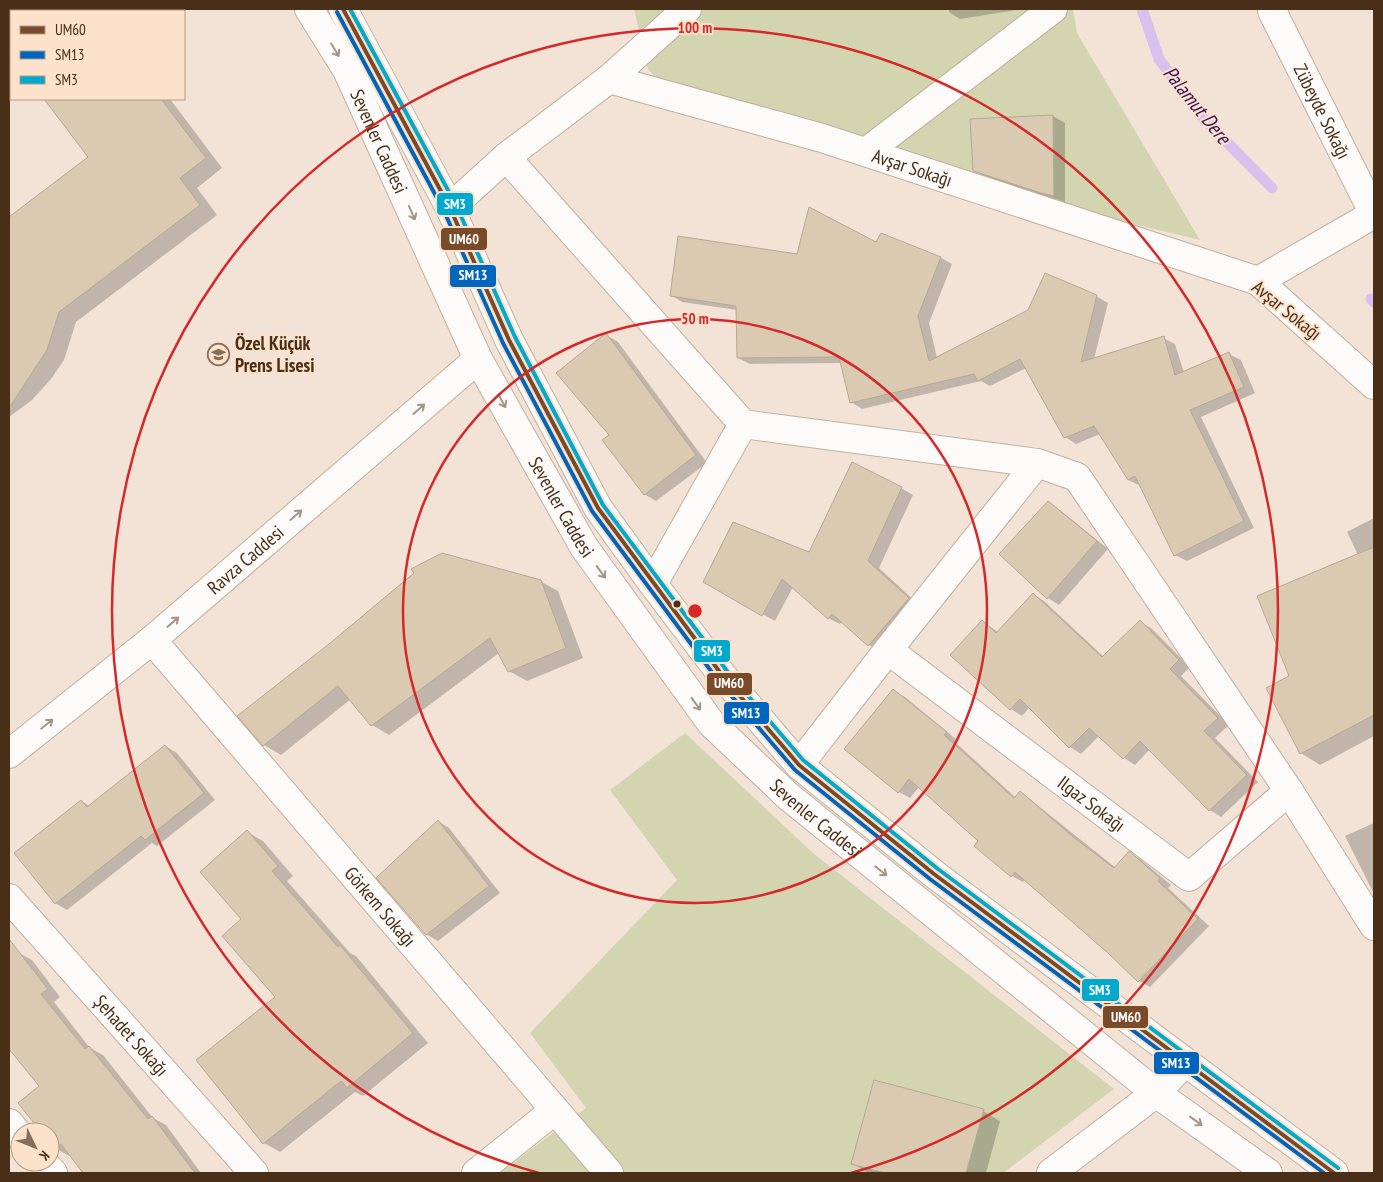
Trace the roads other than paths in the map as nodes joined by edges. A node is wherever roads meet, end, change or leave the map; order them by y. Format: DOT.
graph roads {
  1 [pos="309,9"];
  2 [pos="342,9"];
  3 [pos="687,9"];
  4 [pos="1274,9"];
  5 [pos="1053,10"];
  6 [pos="609,80"];
  7 [pos="866,152"];
  8 [pos="506,157"];
  9 [pos="450,208"];
  10 [pos="1374,214"];
  11 [pos="1258,281"];
  12 [pos="510,340"];
  13 [pos="478,359"];
  14 [pos="1374,385"];
  15 [pos="743,424"];
  16 [pos="1037,463"];
  17 [pos="653,584"];
  18 [pos="152,640"];
  19 [pos="888,650"];
  20 [pos="9,754"];
  21 [pos="799,766"];
  22 [pos="1289,791"];
  23 [pos="9,898"];
  24 [pos="1374,926"];
  25 [pos="1185,1062"];
  26 [pos="1156,1092"];
  27 [pos="555,1110"];
  28 [pos="254,1173"];
  29 [pos="476,1173"];
  30 [pos="609,1173"];
  31 [pos="1051,1173"];
  32 [pos="1268,1173"];
  33 [pos="1334,1173"];
  1 -- 13 [label="street, Sevenler Caddesi, one-way"];
  2 -- 9 [label="street, Sevenler Caddesi"];
  3 -- 6 [label="street"];
  4 -- 10 [label="street, Zübeyde Sokağı"];
  5 -- 7 [label="street"];
  6 -- 7 [label="street, Avşar Sokağı"];
  6 -- 8 [label="street"];
  7 -- 11 [label="street, Avşar Sokağı"];
  8 -- 9 [label="street"];
  8 -- 15 [label="street"];
  9 -- 12 [label="street, Sevenler Caddesi"];
  10 -- 11 [label="street"];
  11 -- 14 [label="street, Avşar Sokağı"];
  12 -- 13 [label="street"];
  12 -- 17 [label="street, Sevenler Caddesi"];
  18 -- 13 [label="street, Ravza Caddesi, one-way"];
  13 -- 26 [label="street, Sevenler Caddesi, one-way"];
  15 -- 16 [label="street"];
  15 -- 17 [label="street"];
  16 -- 19 [label="street"];
  16 -- 22 [label="street"];
  17 -- 21 [label="street, Sevenler Caddesi"];
  20 -- 18 [label="street, Ravza Caddesi, one-way"];
  18 -- 27 [label="street, Görkem Sokağı"];
  19 -- 21 [label="street"];
  19 -- 22 [label="street, Ilgaz Sokağı"];
  21 -- 25 [label="street, Sevenler Caddesi"];
  22 -- 24 [label="street"];
  23 -- 28 [label="street, Şehadet Sokağı"];
  25 -- 26 [label="street"];
  25 -- 33 [label="street, Sevenler Caddesi"];
  26 -- 31 [label="street"];
  26 -- 32 [label="street, Sevenler Caddesi, one-way"];
  27 -- 29 [label="street"];
  27 -- 30 [label="street, Görkem Sokağı"];
}
